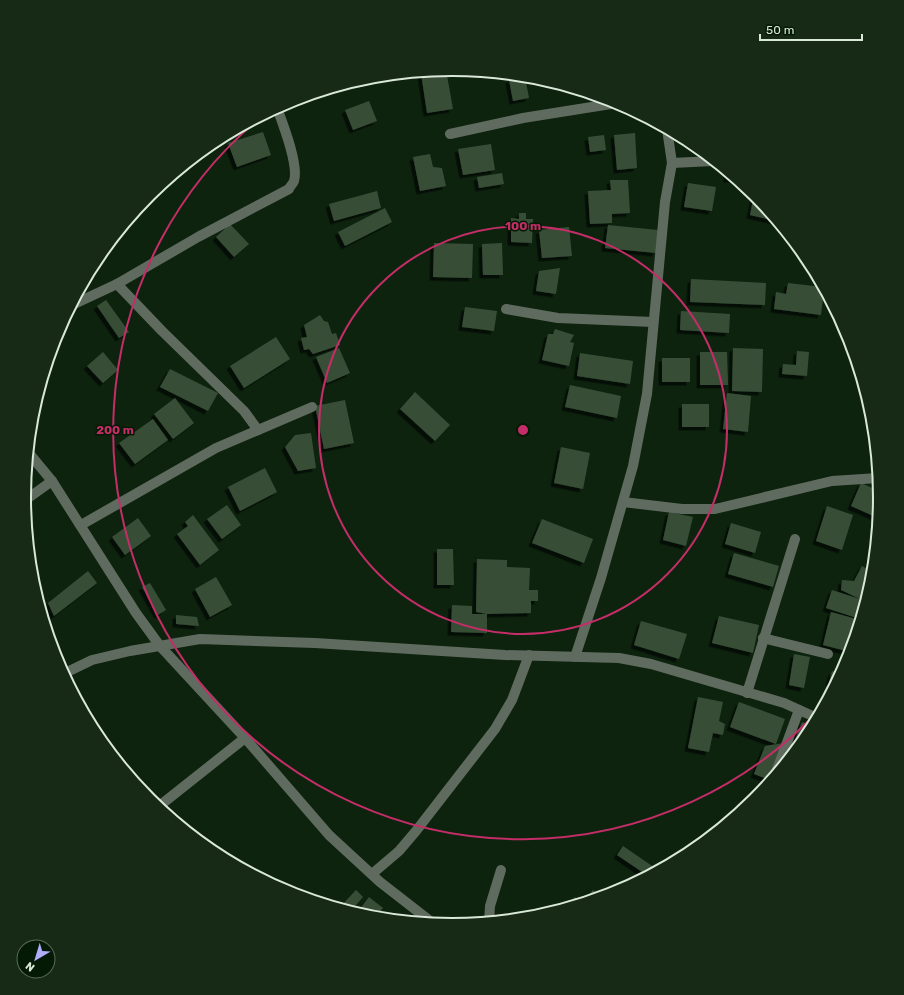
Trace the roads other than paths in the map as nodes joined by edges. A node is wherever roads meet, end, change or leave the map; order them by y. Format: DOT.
graph roads {
  1 [pos="603,105"];
  2 [pos="279,114"];
  3 [pos="450,134"];
  4 [pos="668,137"];
  5 [pos="706,161"];
  6 [pos="672,163"];
  7 [pos="117,284"];
  8 [pos="79,302"];
  9 [pos="506,309"];
  10 [pos="653,322"];
  11 [pos="312,407"];
  12 [pos="258,430"];
  13 [pos="33,458"];
  14 [pos="872,478"];
  15 [pos="52,481"];
  16 [pos="31,496"];
  17 [pos="623,502"];
  18 [pos="81,525"];
  19 [pos="795,539"];
  20 [pos="763,638"];
  21 [pos="160,646"];
  22 [pos="828,654"];
  23 [pos="529,655"];
  24 [pos="575,656"];
  25 [pos="68,671"];
  26 [pos="747,692"];
  27 [pos="799,710"];
  28 [pos="812,716"];
  29 [pos="244,738"];
  30 [pos="781,760"];
  31 [pos="163,803"];
  32 [pos="501,870"];
  33 [pos="372,874"];
  34 [pos="489,917"];
  35 [pos="427,918"];
  1 -- 3 [label="street"];
  2 -- 7 [label="street"];
  4 -- 6 [label="street"];
  5 -- 6 [label="street"];
  6 -- 10 [label="street"];
  7 -- 8 [label="street"];
  7 -- 12 [label="street"];
  9 -- 10 [label="street"];
  10 -- 17 [label="street"];
  11 -- 12 [label="street"];
  12 -- 18 [label="street"];
  13 -- 15 [label="street"];
  14 -- 17 [label="street"];
  15 -- 16 [label="street"];
  15 -- 18 [label="street"];
  17 -- 24 [label="street"];
  18 -- 21 [label="street"];
  19 -- 20 [label="street"];
  20 -- 22 [label="street"];
  20 -- 26 [label="street"];
  21 -- 23 [label="street"];
  21 -- 25 [label="street"];
  21 -- 29 [label="street"];
  23 -- 24 [label="street"];
  23 -- 33 [label="street"];
  24 -- 26 [label="street"];
  26 -- 27 [label="street"];
  27 -- 28 [label="street"];
  27 -- 30 [label="street"];
  29 -- 31 [label="street"];
  29 -- 33 [label="street"];
  32 -- 34 [label="street"];
  33 -- 35 [label="street"];
}
